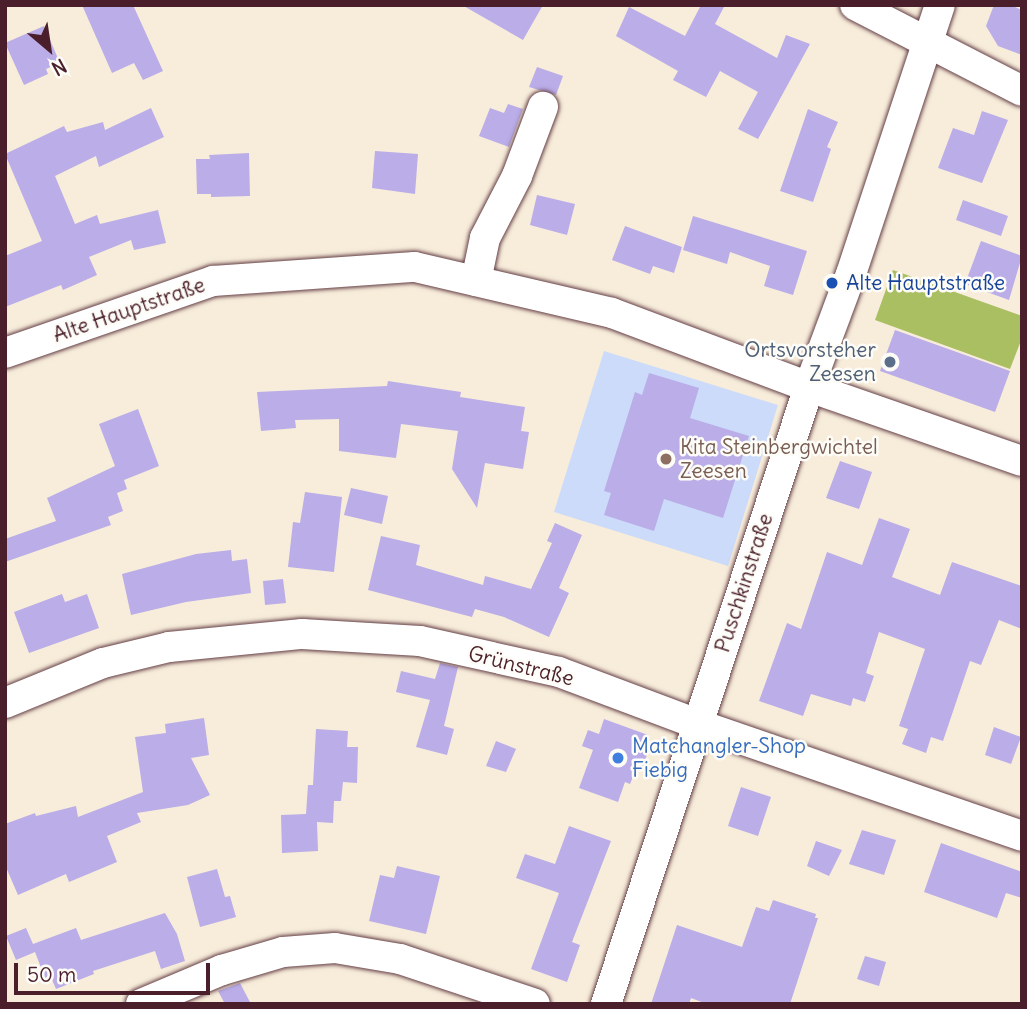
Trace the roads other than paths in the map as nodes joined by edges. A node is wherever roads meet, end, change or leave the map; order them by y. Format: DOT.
graph roads {
  1 [pos="855,5"];
  2 [pos="940,5"];
  3 [pos="929,43"];
  4 [pos="1022,91"];
  5 [pos="543,107"];
  6 [pos="476,281"];
  7 [pos="5,353"];
  8 [pos="809,387"];
  9 [pos="1022,461"];
  10 [pos="5,704"];
  11 [pos="696,724"];
  12 [pos="1022,836"];
  13 [pos="141,1004"];
  14 [pos="534,1004"];
  15 [pos="606,1004"];
  1 -- 3 [label="street"];
  2 -- 3 [label="street, Puschkinstraße"];
  3 -- 4 [label="street"];
  3 -- 8 [label="street, Puschkinstraße"];
  5 -- 6 [label="street"];
  6 -- 7 [label="street, Alte Hauptstraße"];
  6 -- 8 [label="street, Alte Hauptstraße"];
  8 -- 9 [label="street, Alte Hauptstraße"];
  8 -- 11 [label="street, Puschkinstraße"];
  10 -- 11 [label="street, Grünstraße"];
  11 -- 12 [label="street, Grünstraße"];
  11 -- 15 [label="street, Puschkinstraße"];
  13 -- 14 [label="street"];
}
